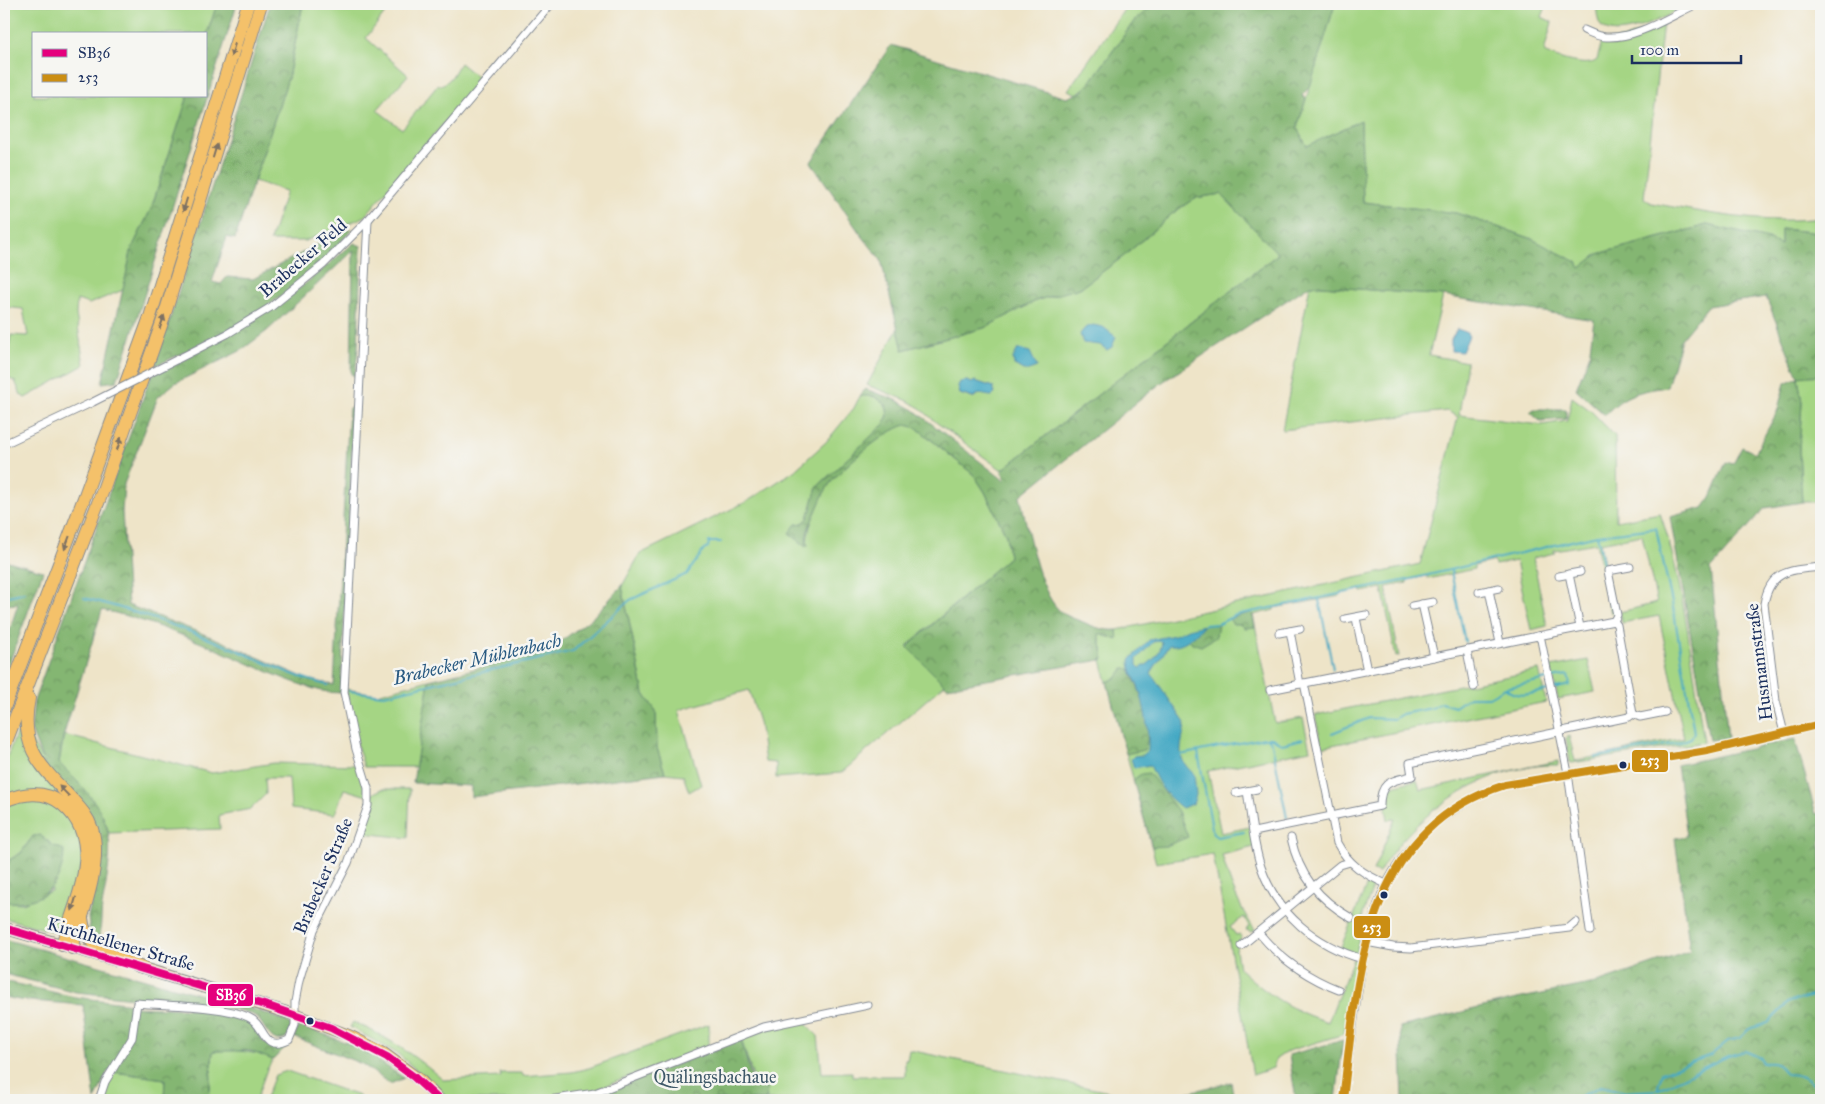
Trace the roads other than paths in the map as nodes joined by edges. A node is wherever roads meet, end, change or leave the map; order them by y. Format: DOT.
graph roads {
  1 [pos="248,4"];
  2 [pos="261,4"];
  3 [pos="551,4"];
  4 [pos="1697,4"];
  5 [pos="1584,30"];
  6 [pos="368,220"];
  7 [pos="4,444"];
  8 [pos="1630,567"];
  9 [pos="1821,567"];
  10 [pos="1580,572"];
  11 [pos="1570,574"];
  12 [pos="1559,576"];
  13 [pos="1499,588"];
  14 [pos="1490,590"];
  15 [pos="1479,592"];
  16 [pos="1433,602"];
  17 [pos="1422,604"];
  18 [pos="1412,606"];
  19 [pos="1366,615"];
  20 [pos="1356,618"];
  21 [pos="1346,620"];
  22 [pos="1614,621"];
  23 [pos="1580,627"];
  24 [pos="1300,629"];
  25 [pos="1290,632"];
  26 [pos="1279,633"];
  27 [pos="1538,636"];
  28 [pos="47,639"];
  29 [pos="1500,643"];
  30 [pos="1467,650"];
  31 [pos="1434,657"];
  32 [pos="1367,671"];
  33 [pos="16,676"];
  34 [pos="1302,684"];
  35 [pos="1474,687"];
  36 [pos="4,690"];
  37 [pos="1270,690"];
  38 [pos="4,708"];
  39 [pos="1665,712"];
  40 [pos="1633,714"];
  41 [pos="1821,724"];
  42 [pos="1559,732"];
  43 [pos="1784,733"];
  44 [pos="4,747"];
  45 [pos="1568,773"];
  46 [pos="1257,789"];
  47 [pos="1247,791"];
  48 [pos="1236,793"];
  49 [pos="4,801"];
  50 [pos="1331,816"];
  51 [pos="1254,832"];
  52 [pos="1291,838"];
  53 [pos="1350,862"];
  54 [pos="1386,884"];
  55 [pos="1312,887"];
  56 [pos="1286,911"];
  57 [pos="82,916"];
  58 [pos="1351,918"];
  59 [pos="1576,922"];
  60 [pos="4,928"];
  61 [pos="1590,931"];
  62 [pos="1258,932"];
  63 [pos="1366,942"];
  64 [pos="67,946"];
  65 [pos="1241,946"];
  66 [pos="1363,959"];
  67 [pos="142,968"];
  68 [pos="1339,990"];
  69 [pos="868,1005"];
  70 [pos="295,1015"];
  71 [pos="100,1100"];
  72 [pos="439,1100"];
  73 [pos="549,1100"];
  74 [pos="1343,1100"];
  1 -- 33 [label="highway, one-way"];
  28 -- 2 [label="highway, one-way"];
  3 -- 6 [label="street, Brabecker Feld"];
  4 -- 5 [label="street"];
  6 -- 7 [label="street, Brabecker Feld, bridge"];
  6 -- 70 [label="street, Brabecker Straße"];
  8 -- 22 [label="street"];
  9 -- 43 [label="street, Husmannstraße"];
  10 -- 11 [label="street"];
  11 -- 12 [label="street"];
  11 -- 23 [label="street"];
  13 -- 14 [label="street"];
  14 -- 15 [label="street"];
  14 -- 29 [label="street"];
  16 -- 17 [label="street"];
  17 -- 18 [label="street"];
  17 -- 31 [label="street"];
  19 -- 20 [label="street"];
  20 -- 21 [label="street"];
  20 -- 32 [label="street"];
  22 -- 23 [label="street"];
  22 -- 40 [label="street"];
  23 -- 27 [label="street"];
  24 -- 25 [label="street"];
  25 -- 26 [label="street"];
  25 -- 34 [label="street"];
  27 -- 29 [label="street"];
  27 -- 42 [label="street"];
  28 -- 44 [label="highway"];
  57 -- 28 [label="highway, one-way"];
  29 -- 30 [label="street"];
  30 -- 31 [label="street"];
  30 -- 35 [label="street"];
  31 -- 32 [label="street"];
  32 -- 34 [label="street"];
  33 -- 36 [label="highway"];
  33 -- 38 [label="highway"];
  34 -- 37 [label="street"];
  34 -- 50 [label="street"];
  39 -- 40 [label="street"];
  40 -- 42 [label="street"];
  41 -- 43 [label="street"];
  42 -- 45 [label="street"];
  42 -- 50 [label="street"];
  43 -- 45 [label="street"];
  45 -- 54 [label="street"];
  45 -- 61 [label="street"];
  46 -- 47 [label="street"];
  47 -- 48 [label="street"];
  47 -- 51 [label="street"];
  49 -- 64 [label="highway, one-way"];
  50 -- 51 [label="street"];
  50 -- 53 [label="street"];
  51 -- 56 [label="street"];
  52 -- 55 [label="street"];
  53 -- 54 [label="street"];
  53 -- 55 [label="street"];
  54 -- 63 [label="street"];
  55 -- 56 [label="street"];
  55 -- 58 [label="street"];
  56 -- 62 [label="street"];
  56 -- 66 [label="street"];
  57 -- 64 [label="highway"];
  57 -- 67 [label="highway"];
  59 -- 63 [label="street"];
  60 -- 64 [label="main road, Kirchhellener Straße"];
  62 -- 65 [label="street"];
  62 -- 68 [label="street"];
  63 -- 66 [label="street"];
  64 -- 67 [label="main road, Kirchhellener Straße"];
  66 -- 74 [label="street"];
  67 -- 70 [label="main road, Kirchhellener Straße"];
  69 -- 73 [label="street"];
  70 -- 71 [label="street, Brabecker Straße"];
  70 -- 72 [label="main road, Kirchhellener Straße"];
}
